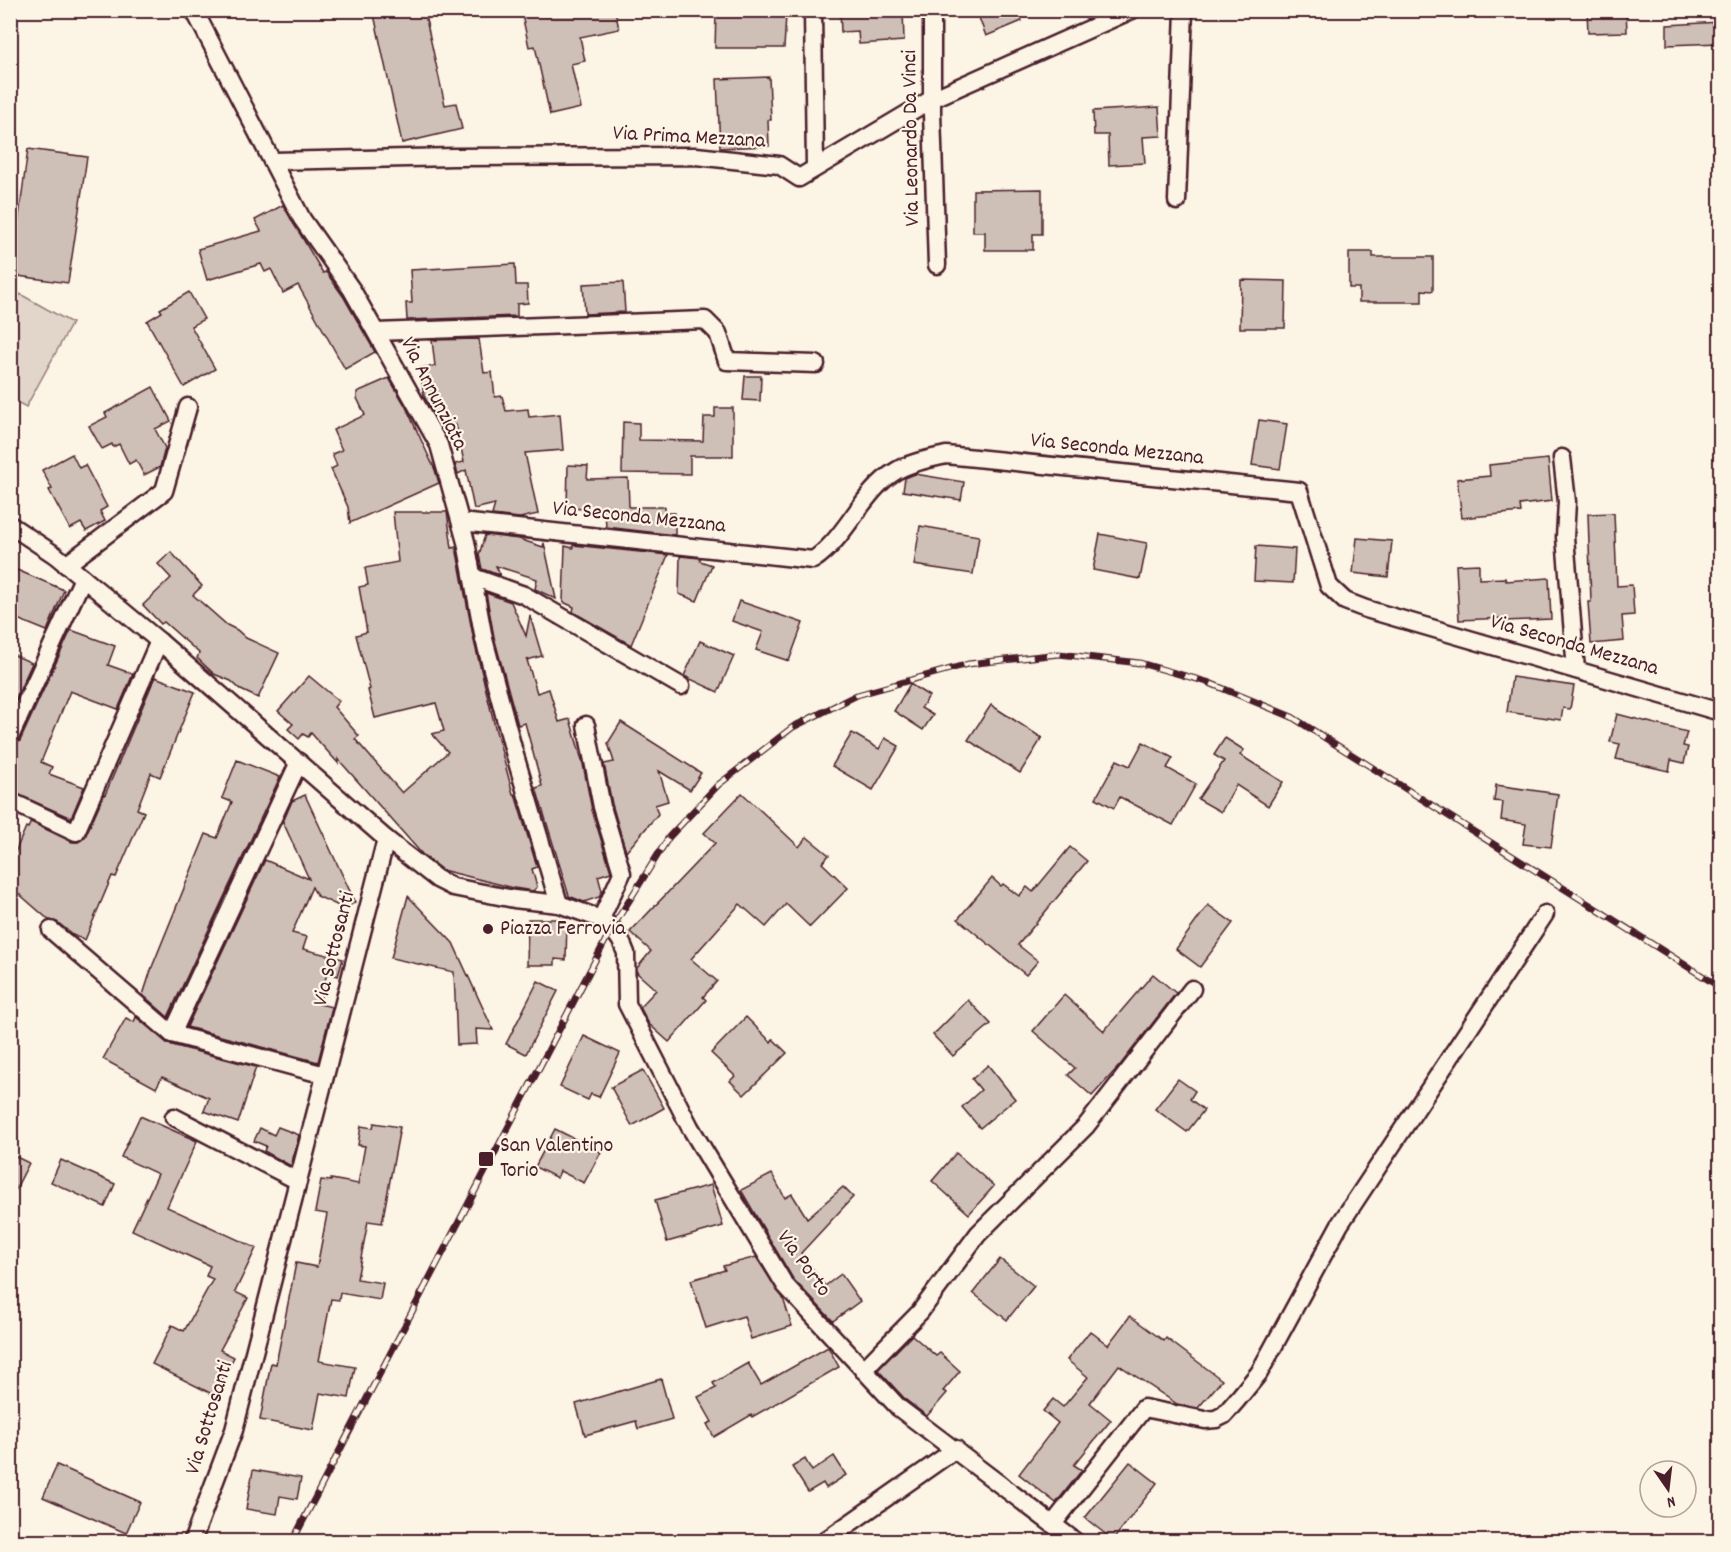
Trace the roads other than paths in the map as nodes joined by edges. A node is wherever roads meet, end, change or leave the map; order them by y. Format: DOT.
graph roads {
  1 [pos="194,10"];
  2 [pos="813,10"];
  3 [pos="932,10"];
  4 [pos="1132,10"];
  5 [pos="1184,10"];
  6 [pos="932,99"];
  7 [pos="272,161"];
  8 [pos="815,168"];
  9 [pos="1177,201"];
  10 [pos="938,265"];
  11 [pos="376,332"];
  12 [pos="816,364"];
  13 [pos="188,407"];
  14 [pos="1562,458"];
  15 [pos="461,522"];
  16 [pos="10,525"];
  17 [pos="66,565"];
  18 [pos="473,577"];
  19 [pos="83,578"];
  20 [pos="159,641"];
  21 [pos="1576,670"];
  22 [pos="681,686"];
  23 [pos="1720,712"];
  24 [pos="586,725"];
  25 [pos="10,737"];
  26 [pos="299,762"];
  27 [pos="10,801"];
  28 [pos="386,839"];
  29 [pos="559,904"];
  30 [pos="1545,914"];
  31 [pos="606,923"];
  32 [pos="51,930"];
  33 [pos="1192,989"];
  34 [pos="172,1034"];
  35 [pos="326,1075"];
  36 [pos="174,1117"];
  37 [pos="298,1181"];
  38 [pos="863,1370"];
  39 [pos="956,1449"];
  40 [pos="1053,1524"];
  41 [pos="192,1542"];
  42 [pos="823,1542"];
  43 [pos="1076,1542"];
  1 -- 7 [label="street, Via Annunziata"];
  2 -- 8 [label="street"];
  3 -- 6 [label="street, Via Leonardo Da Vinci"];
  4 -- 6 [label="street, Via Prima Mezzana"];
  5 -- 9 [label="street"];
  6 -- 8 [label="street, Via Prima Mezzana"];
  6 -- 10 [label="street, Via Leonardo Da Vinci"];
  7 -- 8 [label="street, Via Prima Mezzana"];
  7 -- 11 [label="street, Via Annunziata"];
  11 -- 12 [label="street"];
  11 -- 15 [label="street, Via Annunziata"];
  13 -- 17 [label="street"];
  14 -- 21 [label="street"];
  15 -- 18 [label="street, Via Annunziata"];
  15 -- 21 [label="street, Via Seconda Mezzana"];
  16 -- 17 [label="street"];
  17 -- 19 [label="street"];
  18 -- 22 [label="street"];
  18 -- 29 [label="street, Via Annunziata"];
  19 -- 20 [label="street"];
  19 -- 25 [label="street"];
  20 -- 26 [label="street"];
  20 -- 27 [label="street"];
  21 -- 23 [label="street, Via Seconda Mezzana"];
  24 -- 31 [label="street"];
  26 -- 28 [label="street"];
  26 -- 34 [label="street"];
  28 -- 29 [label="street"];
  28 -- 35 [label="street, Via Sottosanti"];
  29 -- 31 [label="street"];
  30 -- 40 [label="street"];
  31 -- 38 [label="street, Via Porto"];
  32 -- 34 [label="street"];
  33 -- 38 [label="street"];
  34 -- 35 [label="street"];
  35 -- 37 [label="street, Via Sottosanti"];
  36 -- 37 [label="street"];
  37 -- 41 [label="street, Via Sottosanti"];
  38 -- 39 [label="street, Via Porto"];
  39 -- 40 [label="street, Via Porto"];
  39 -- 42 [label="street"];
  40 -- 43 [label="street, Via Porto"];
}
